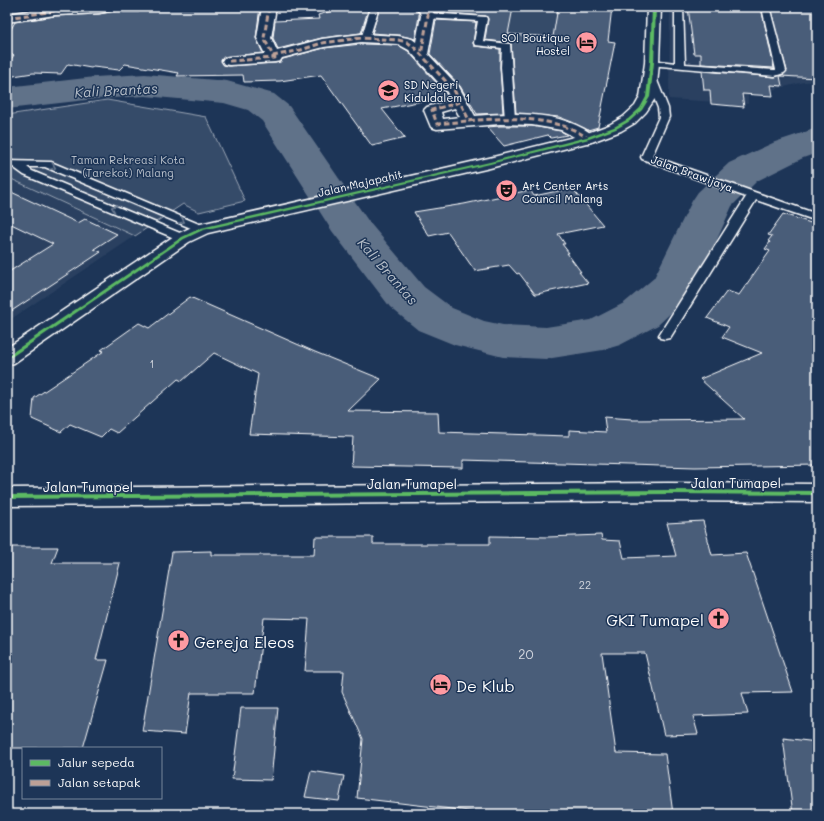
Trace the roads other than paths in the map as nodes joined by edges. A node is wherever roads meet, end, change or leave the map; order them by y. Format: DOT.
graph roads {
  1 [pos="110,7"];
  2 [pos="128,7"];
  3 [pos="134,7"];
  4 [pos="269,7"];
  5 [pos="375,7"];
  6 [pos="654,7"];
  7 [pos="679,7"];
  8 [pos="424,11"];
  9 [pos="767,12"];
  10 [pos="7,18"];
  11 [pos="365,39"];
  12 [pos="422,54"];
  13 [pos="273,56"];
  14 [pos="230,61"];
  15 [pos="680,66"];
  16 [pos="652,71"];
  17 [pos="460,102"];
  18 [pos="510,119"];
  19 [pos="470,122"];
  20 [pos="588,138"];
  21 [pos="11,164"];
  22 [pos="748,193"];
  23 [pos="817,218"];
  24 [pos="202,230"];
  25 [pos="182,238"];
  26 [pos="665,335"];
  27 [pos="7,358"];
  28 [pos="817,493"];
  29 [pos="7,497"];
  1 -- 10 [label="street"];
  2 -- 3 [label="street"];
  4 -- 13 [label="street"];
  5 -- 11 [label="lane"];
  6 -- 16 [label="street, Jalan Majapahit"];
  7 -- 15 [label="lane"];
  8 -- 12 [label="street"];
  8 -- 18 [label="lane"];
  9 -- 15 [label="lane"];
  11 -- 12 [label="street"];
  11 -- 13 [label="street"];
  12 -- 17 [label="street"];
  13 -- 14 [label="street"];
  15 -- 16 [label="lane"];
  16 -- 20 [label="street, Jalan Majapahit"];
  16 -- 22 [label="lane, Jalan Brawijaya"];
  17 -- 19 [label="street"];
  17 -- 19 [label="street"];
  18 -- 19 [label="street"];
  18 -- 20 [label="street"];
  20 -- 24 [label="street, Jalan Majapahit"];
  21 -- 24 [label="lane, one-way"];
  25 -- 21 [label="lane, one-way"];
  22 -- 23 [label="lane, Jalan Brawijaya"];
  22 -- 26 [label="lane"];
  24 -- 25 [label="street, Jalan Majapahit"];
  25 -- 27 [label="street, Jalan Majapahit"];
  28 -- 29 [label="street, Jalan Tumapel"];
}
